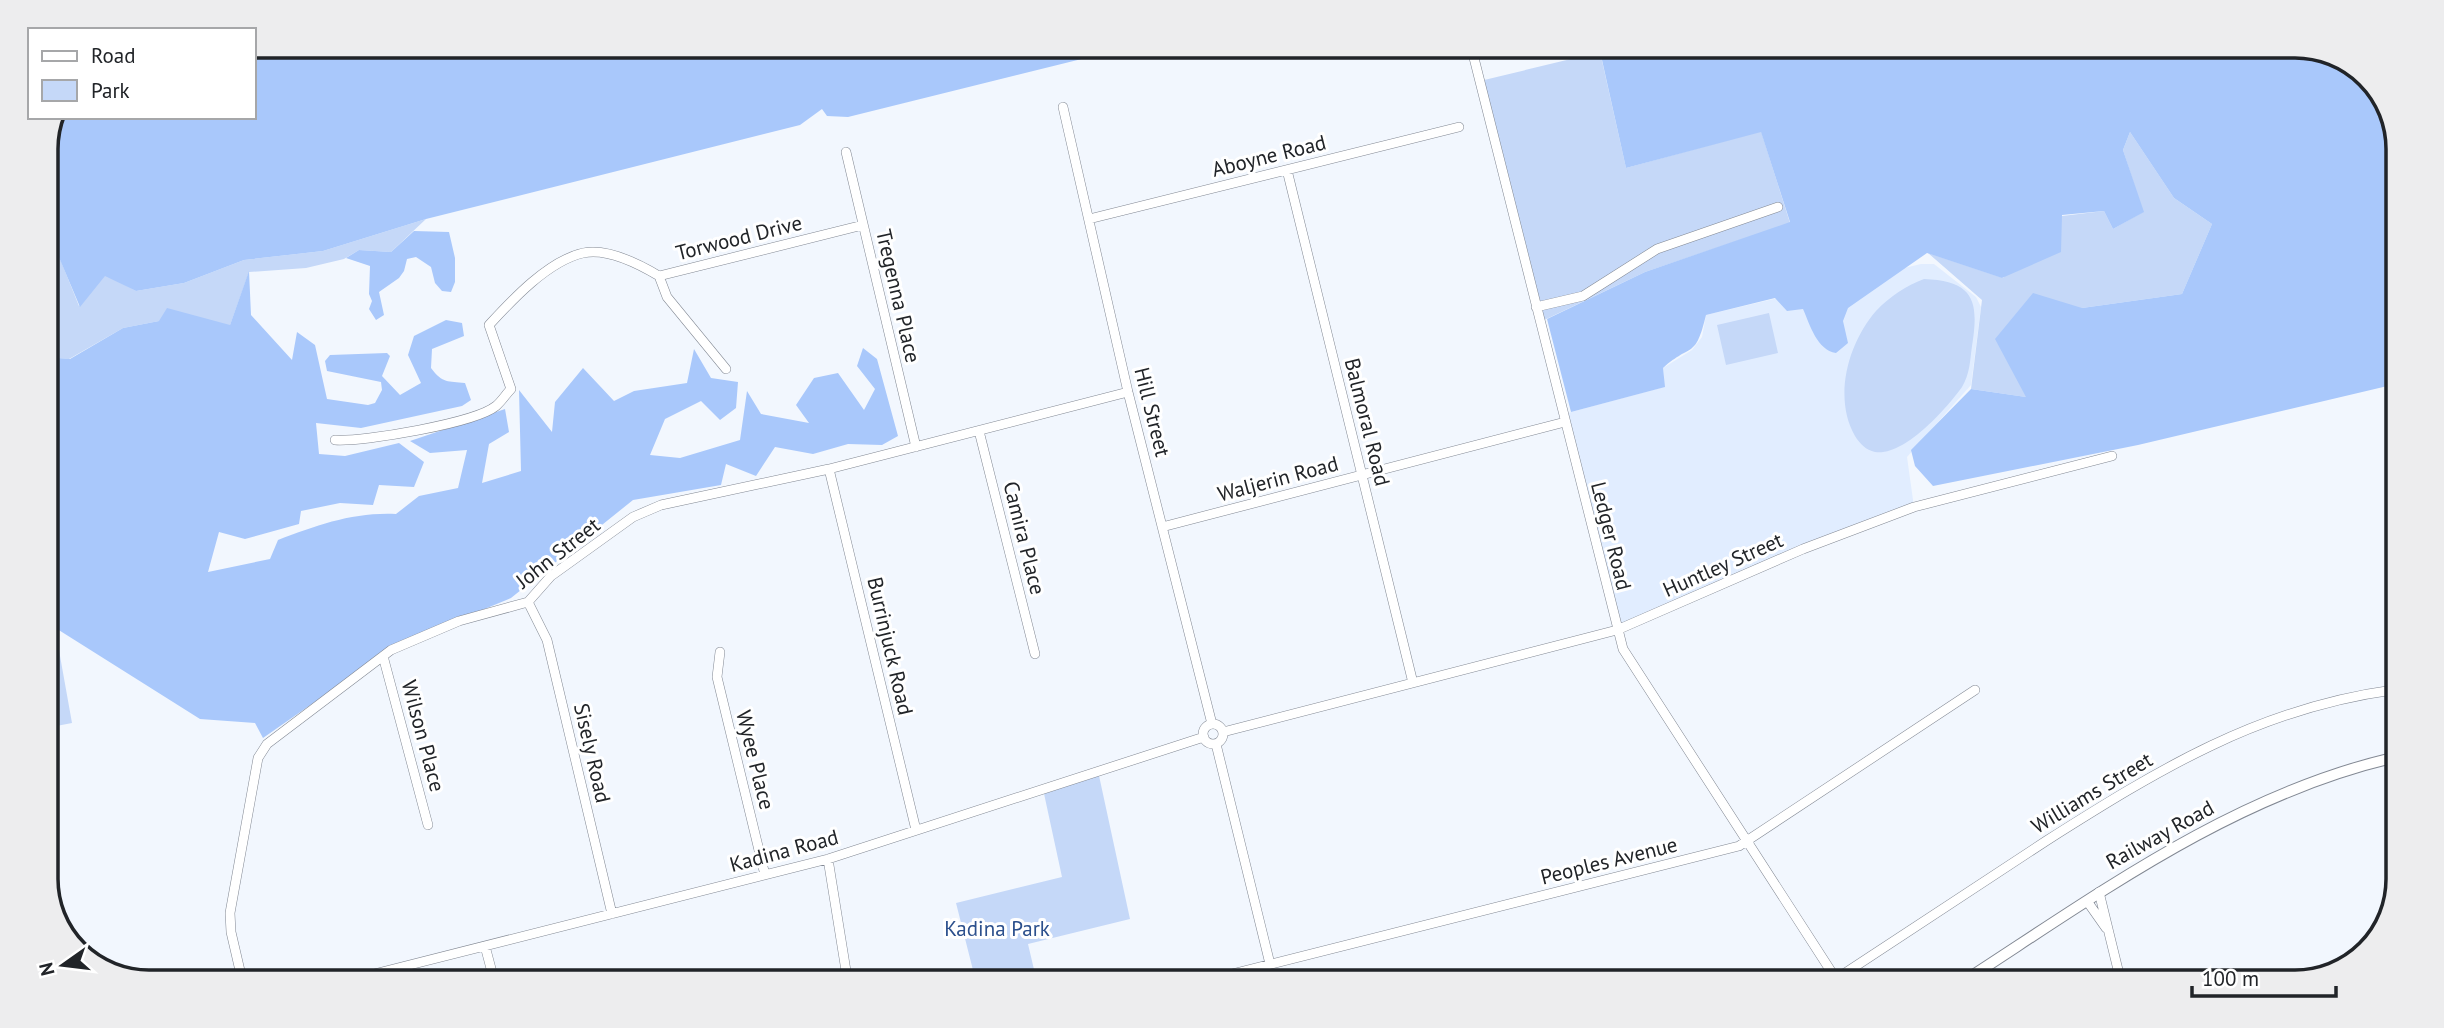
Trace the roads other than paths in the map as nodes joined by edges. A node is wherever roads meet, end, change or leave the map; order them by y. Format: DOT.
graph roads {
  1 [pos="1474,58"];
  2 [pos="1063,107"];
  3 [pos="1459,127"];
  4 [pos="846,152"];
  5 [pos="1287,170"];
  6 [pos="1778,207"];
  7 [pos="1089,219"];
  8 [pos="863,225"];
  9 [pos="659,276"];
  10 [pos="1536,307"];
  11 [pos="726,369"];
  12 [pos="1128,392"];
  13 [pos="1565,422"];
  14 [pos="979,431"];
  15 [pos="335,440"];
  16 [pos="916,447"];
  17 [pos="2112,456"];
  18 [pos="829,469"];
  19 [pos="1362,475"];
  20 [pos="1162,527"];
  21 [pos="528,602"];
  22 [pos="1617,631"];
  23 [pos="720,652"];
  24 [pos="1035,654"];
  25 [pos="383,656"];
  26 [pos="1413,683"];
  27 [pos="1975,690"];
  28 [pos="2386,691"];
  29 [pos="1212,724"];
  30 [pos="1223,732"];
  31 [pos="1204,737"];
  32 [pos="1216,744"];
  33 [pos="2386,760"];
  34 [pos="428,825"];
  35 [pos="916,830"];
  36 [pos="1745,842"];
  37 [pos="828,859"];
  38 [pos="765,875"];
  39 [pos="2099,892"];
  40 [pos="2087,901"];
  41 [pos="612,914"];
  42 [pos="2106,928"];
  43 [pos="485,946"];
  44 [pos="1270,964"];
  45 [pos="240,970"];
  46 [pos="390,970"];
  47 [pos="491,970"];
  48 [pos="845,970"];
  49 [pos="1247,970"];
  50 [pos="1828,970"];
  51 [pos="1850,970"];
  52 [pos="1981,970"];
  53 [pos="2118,970"];
  1 -- 10 [label="street, Ledger Road"];
  2 -- 7 [label="street, Hill Street"];
  3 -- 5 [label="street, Aboyne Road"];
  4 -- 8 [label="street, Tregenna Place"];
  5 -- 7 [label="street, Aboyne Road"];
  5 -- 19 [label="street, Balmoral Road"];
  6 -- 10 [label="street"];
  7 -- 12 [label="street, Hill Street"];
  8 -- 9 [label="street, Torwood Drive"];
  8 -- 16 [label="street, Tregenna Place"];
  9 -- 11 [label="street"];
  9 -- 15 [label="street, Torwood Drive"];
  10 -- 13 [label="street, Ledger Road"];
  12 -- 14 [label="street, John Street"];
  12 -- 20 [label="street, Hill Street"];
  13 -- 19 [label="street, Waljerin Road"];
  13 -- 22 [label="street, Ledger Road"];
  14 -- 16 [label="street, John Street"];
  14 -- 24 [label="street, Camira Place"];
  16 -- 18 [label="street, John Street"];
  17 -- 22 [label="street, Huntley Street"];
  18 -- 21 [label="street, John Street"];
  18 -- 35 [label="street, Burrinjuck Road"];
  19 -- 20 [label="street, Waljerin Road"];
  19 -- 26 [label="street, Balmoral Road"];
  20 -- 29 [label="street, Hill Street"];
  21 -- 25 [label="street, John Street"];
  21 -- 41 [label="street, Sisely Road"];
  22 -- 26 [label="street, Huntley Street"];
  22 -- 36 [label="street, Ledger Road"];
  23 -- 38 [label="street, Wyee Place"];
  25 -- 34 [label="street, Wilson Place"];
  25 -- 45 [label="street, John Street"];
  26 -- 30 [label="street, Huntley Street"];
  27 -- 36 [label="street, Peoples Avenue"];
  28 -- 51 [label="street, Williams Street"];
  29 -- 30 [label="street"];
  29 -- 31 [label="street"];
  30 -- 32 [label="street"];
  31 -- 32 [label="street"];
  31 -- 35 [label="street, Kadina Road"];
  32 -- 44 [label="street"];
  33 -- 39 [label="street, Railway Road"];
  35 -- 37 [label="street, Kadina Road"];
  36 -- 44 [label="street, Peoples Avenue"];
  36 -- 50 [label="street, Ledger Road"];
  37 -- 38 [label="street, Kadina Road"];
  37 -- 48 [label="street"];
  38 -- 41 [label="street, Kadina Road"];
  39 -- 40 [label="street, Railway Road"];
  39 -- 42 [label="street"];
  40 -- 42 [label="street"];
  40 -- 52 [label="street, Railway Road"];
  41 -- 43 [label="street, Kadina Road"];
  42 -- 53 [label="street"];
  43 -- 46 [label="street, Kadina Road"];
  43 -- 47 [label="street"];
  44 -- 49 [label="street, Peoples Avenue"];
}
